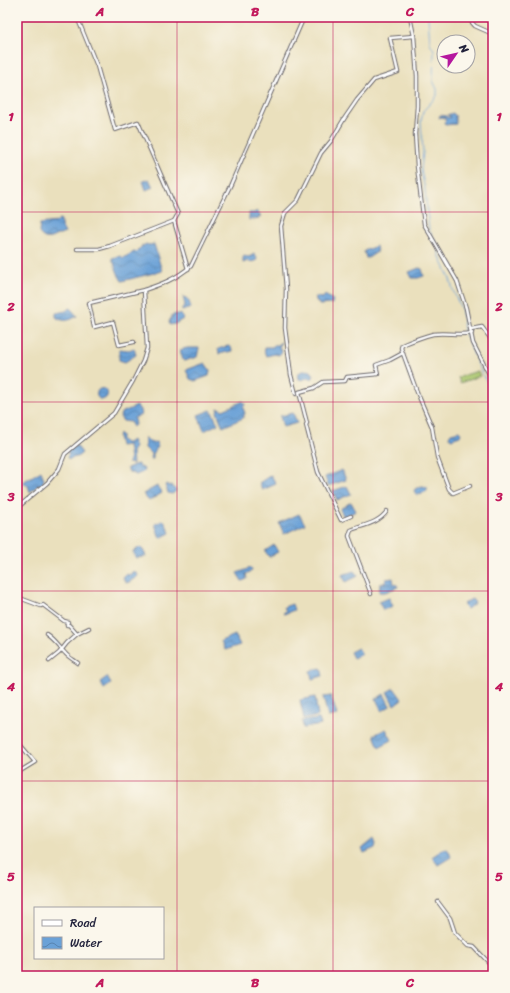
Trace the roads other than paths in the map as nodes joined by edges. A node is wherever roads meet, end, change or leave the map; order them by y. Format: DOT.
graph roads {
  1 [pos="77,17"];
  2 [pos="304,17"];
  3 [pos="410,17"];
  4 [pos="467,17"];
  5 [pos="493,34"];
  6 [pos="414,36"];
  7 [pos="174,221"];
  8 [pos="77,249"];
  9 [pos="188,269"];
  10 [pos="144,290"];
  11 [pos="471,329"];
  12 [pos="472,333"];
  13 [pos="134,342"];
  14 [pos="493,342"];
  15 [pos="403,354"];
  16 [pos="493,382"];
  17 [pos="296,394"];
  18 [pos="470,486"];
  19 [pos="17,508"];
  20 [pos="387,511"];
  21 [pos="351,516"];
  22 [pos="371,594"];
  23 [pos="17,597"];
  24 [pos="89,628"];
  25 [pos="77,634"];
  26 [pos="47,635"];
  27 [pos="63,649"];
  28 [pos="49,661"];
  29 [pos="78,663"];
  30 [pos="17,741"];
  31 [pos="17,773"];
  32 [pos="438,902"];
  33 [pos="493,967"];
  1 -- 7 [label="street"];
  2 -- 9 [label="street"];
  3 -- 6 [label="street"];
  4 -- 5 [label="street"];
  6 -- 11 [label="street"];
  6 -- 17 [label="street"];
  7 -- 8 [label="street"];
  7 -- 9 [label="street"];
  9 -- 10 [label="street"];
  10 -- 13 [label="street"];
  10 -- 19 [label="street"];
  11 -- 12 [label="street"];
  11 -- 14 [label="street"];
  12 -- 15 [label="street"];
  12 -- 16 [label="street"];
  15 -- 18 [label="street"];
  15 -- 21 [label="street"];
  20 -- 22 [label="street"];
  23 -- 25 [label="street"];
  24 -- 25 [label="street"];
  25 -- 27 [label="street"];
  26 -- 27 [label="street"];
  27 -- 28 [label="street"];
  27 -- 29 [label="street"];
  30 -- 31 [label="street"];
  32 -- 33 [label="street"];
}
